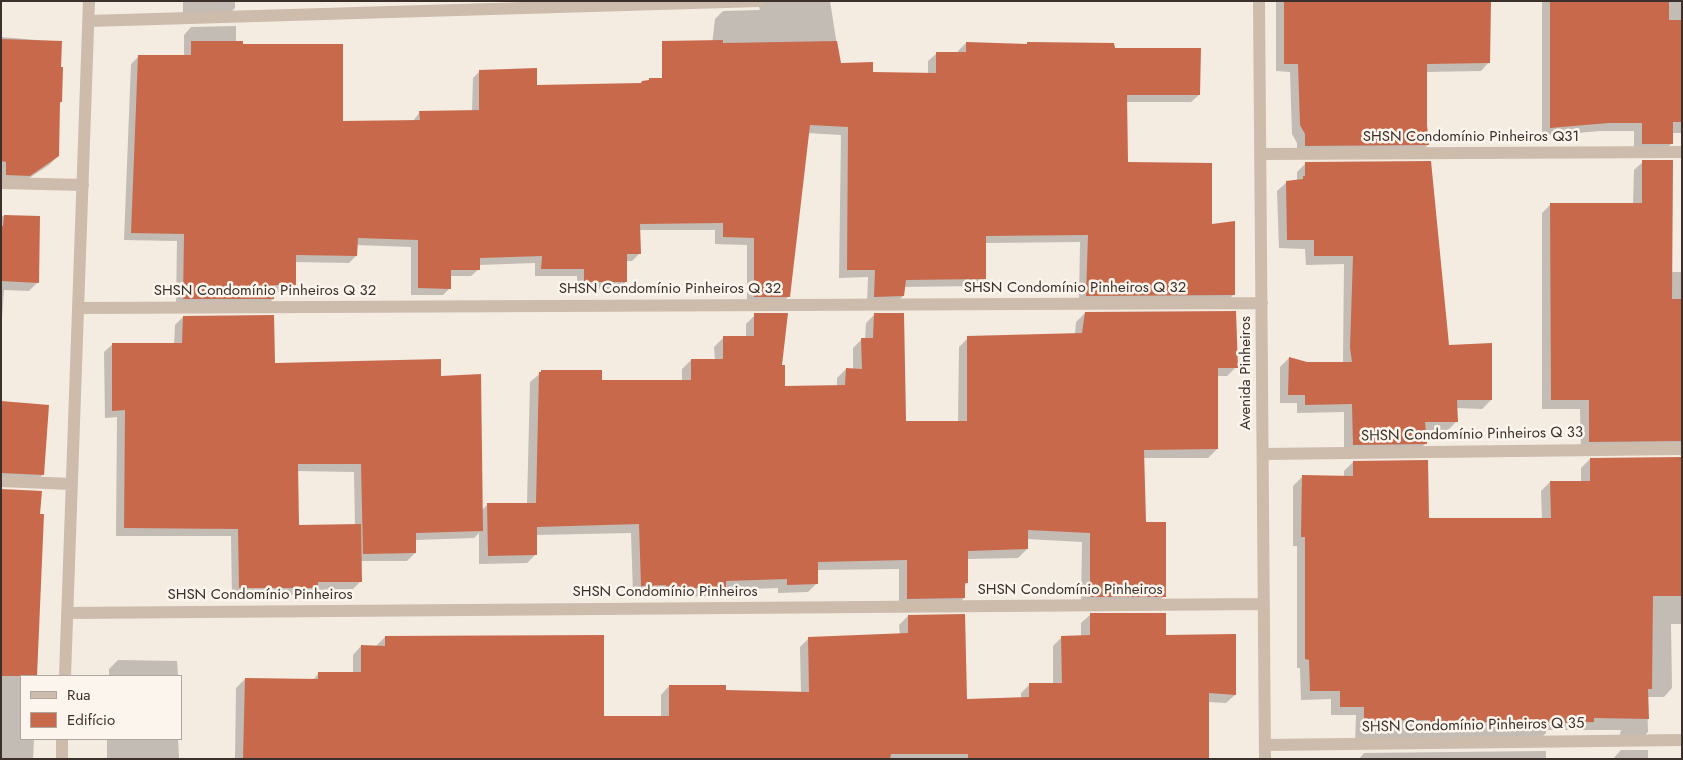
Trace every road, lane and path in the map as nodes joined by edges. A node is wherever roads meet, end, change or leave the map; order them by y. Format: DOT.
graph roads {
  1 [pos="89,1"];
  2 [pos="759,1"];
  3 [pos="1259,1"];
  4 [pos="89,21"];
  5 [pos="1682,152"];
  6 [pos="1260,154"];
  7 [pos="1,183"];
  8 [pos="83,186"];
  9 [pos="1262,303"];
  10 [pos="78,308"];
  11 [pos="1682,449"];
  12 [pos="1262,454"];
  13 [pos="1,481"];
  14 [pos="71,484"];
  15 [pos="1264,604"];
  16 [pos="67,613"];
  17 [pos="65,675"];
  18 [pos="62,740"];
  19 [pos="1682,740"];
  20 [pos="1265,745"];
  21 [pos="62,759"];
  22 [pos="1265,759"];
  1 -- 4 [label="street"];
  2 -- 4 [label="street"];
  3 -- 6 [label="street, Avenida Pinheiros"];
  4 -- 8 [label="street"];
  5 -- 6 [label="street, SHSN Condomínio Pinheiros Q31"];
  6 -- 9 [label="street, Avenida Pinheiros"];
  7 -- 8 [label="street"];
  8 -- 10 [label="street"];
  9 -- 10 [label="street, SHSN Condomínio Pinheiros Q 32"];
  9 -- 12 [label="street, Avenida Pinheiros"];
  10 -- 14 [label="street"];
  11 -- 12 [label="street, SHSN Condomínio Pinheiros Q 33"];
  12 -- 15 [label="street, Avenida Pinheiros"];
  13 -- 14 [label="street"];
  14 -- 16 [label="street"];
  15 -- 16 [label="street, SHSN Condomínio Pinheiros"];
  15 -- 20 [label="street, Avenida Pinheiros"];
  16 -- 17 [label="street"];
  18 -- 21 [label="street"];
  19 -- 20 [label="street, SHSN Condomínio Pinheiros Q 35"];
  20 -- 22 [label="street, Avenida Pinheiros"];
}
